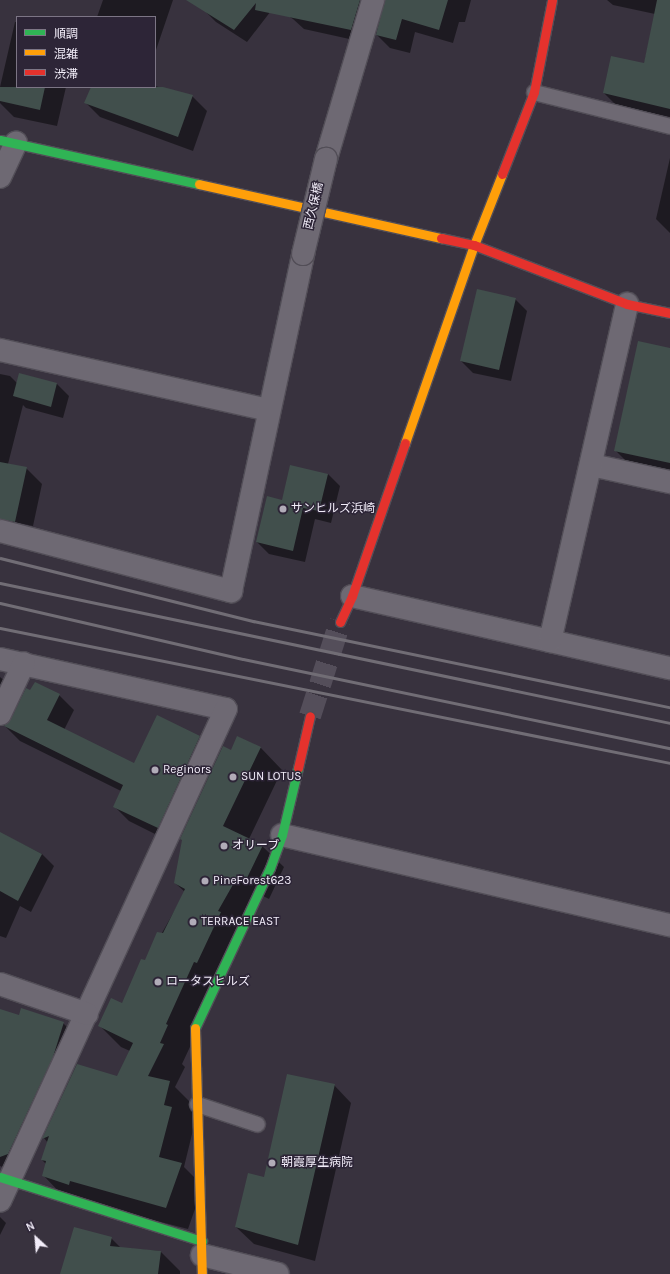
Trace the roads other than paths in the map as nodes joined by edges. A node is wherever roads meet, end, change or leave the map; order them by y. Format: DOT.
graph roads {
  1 [pos="373,0"];
  2 [pos="552,0"];
  3 [pos="534,92"];
  4 [pos="670,126"];
  5 [pos="8,141"];
  6 [pos="0,177"];
  7 [pos="474,246"];
  8 [pos="626,304"];
  9 [pos="670,313"];
  10 [pos="0,350"];
  11 [pos="268,410"];
  12 [pos="592,465"];
  13 [pos="670,482"];
  14 [pos="0,531"];
  15 [pos="352,596"];
  16 [pos="340,622"];
  17 [pos="550,641"];
  18 [pos="0,658"];
  19 [pos="24,663"];
  20 [pos="670,668"];
  21 [pos="0,714"];
  22 [pos="310,716"];
  23 [pos="282,835"];
  24 [pos="670,925"];
  25 [pos="0,984"];
  26 [pos="87,1014"];
  27 [pos="197,1104"];
  28 [pos="257,1124"];
  29 [pos="5,1179"];
  30 [pos="0,1201"];
  31 [pos="202,1257"];
  32 [pos="278,1274"];
  1 -- 11 [label="street, 西久保橋, bridge"];
  2 -- 3 [label="street"];
  3 -- 4 [label="lane"];
  3 -- 7 [label="street"];
  5 -- 6 [label="street"];
  5 -- 7 [label="street"];
  7 -- 8 [label="street"];
  7 -- 15 [label="street"];
  8 -- 9 [label="street"];
  8 -- 12 [label="street"];
  10 -- 11 [label="street"];
  11 -- 14 [label="street, 西久保橋"];
  12 -- 13 [label="street"];
  12 -- 17 [label="street"];
  15 -- 16 [label="street"];
  15 -- 17 [label="street"];
  17 -- 20 [label="street"];
  18 -- 19 [label="street"];
  19 -- 21 [label="street"];
  19 -- 26 [label="street"];
  22 -- 23 [label="street"];
  23 -- 24 [label="street"];
  23 -- 27 [label="street"];
  25 -- 26 [label="street"];
  26 -- 29 [label="street"];
  27 -- 28 [label="lane"];
  27 -- 31 [label="street"];
  29 -- 30 [label="street"];
  29 -- 31 [label="street"];
  31 -- 32 [label="street"];
}
